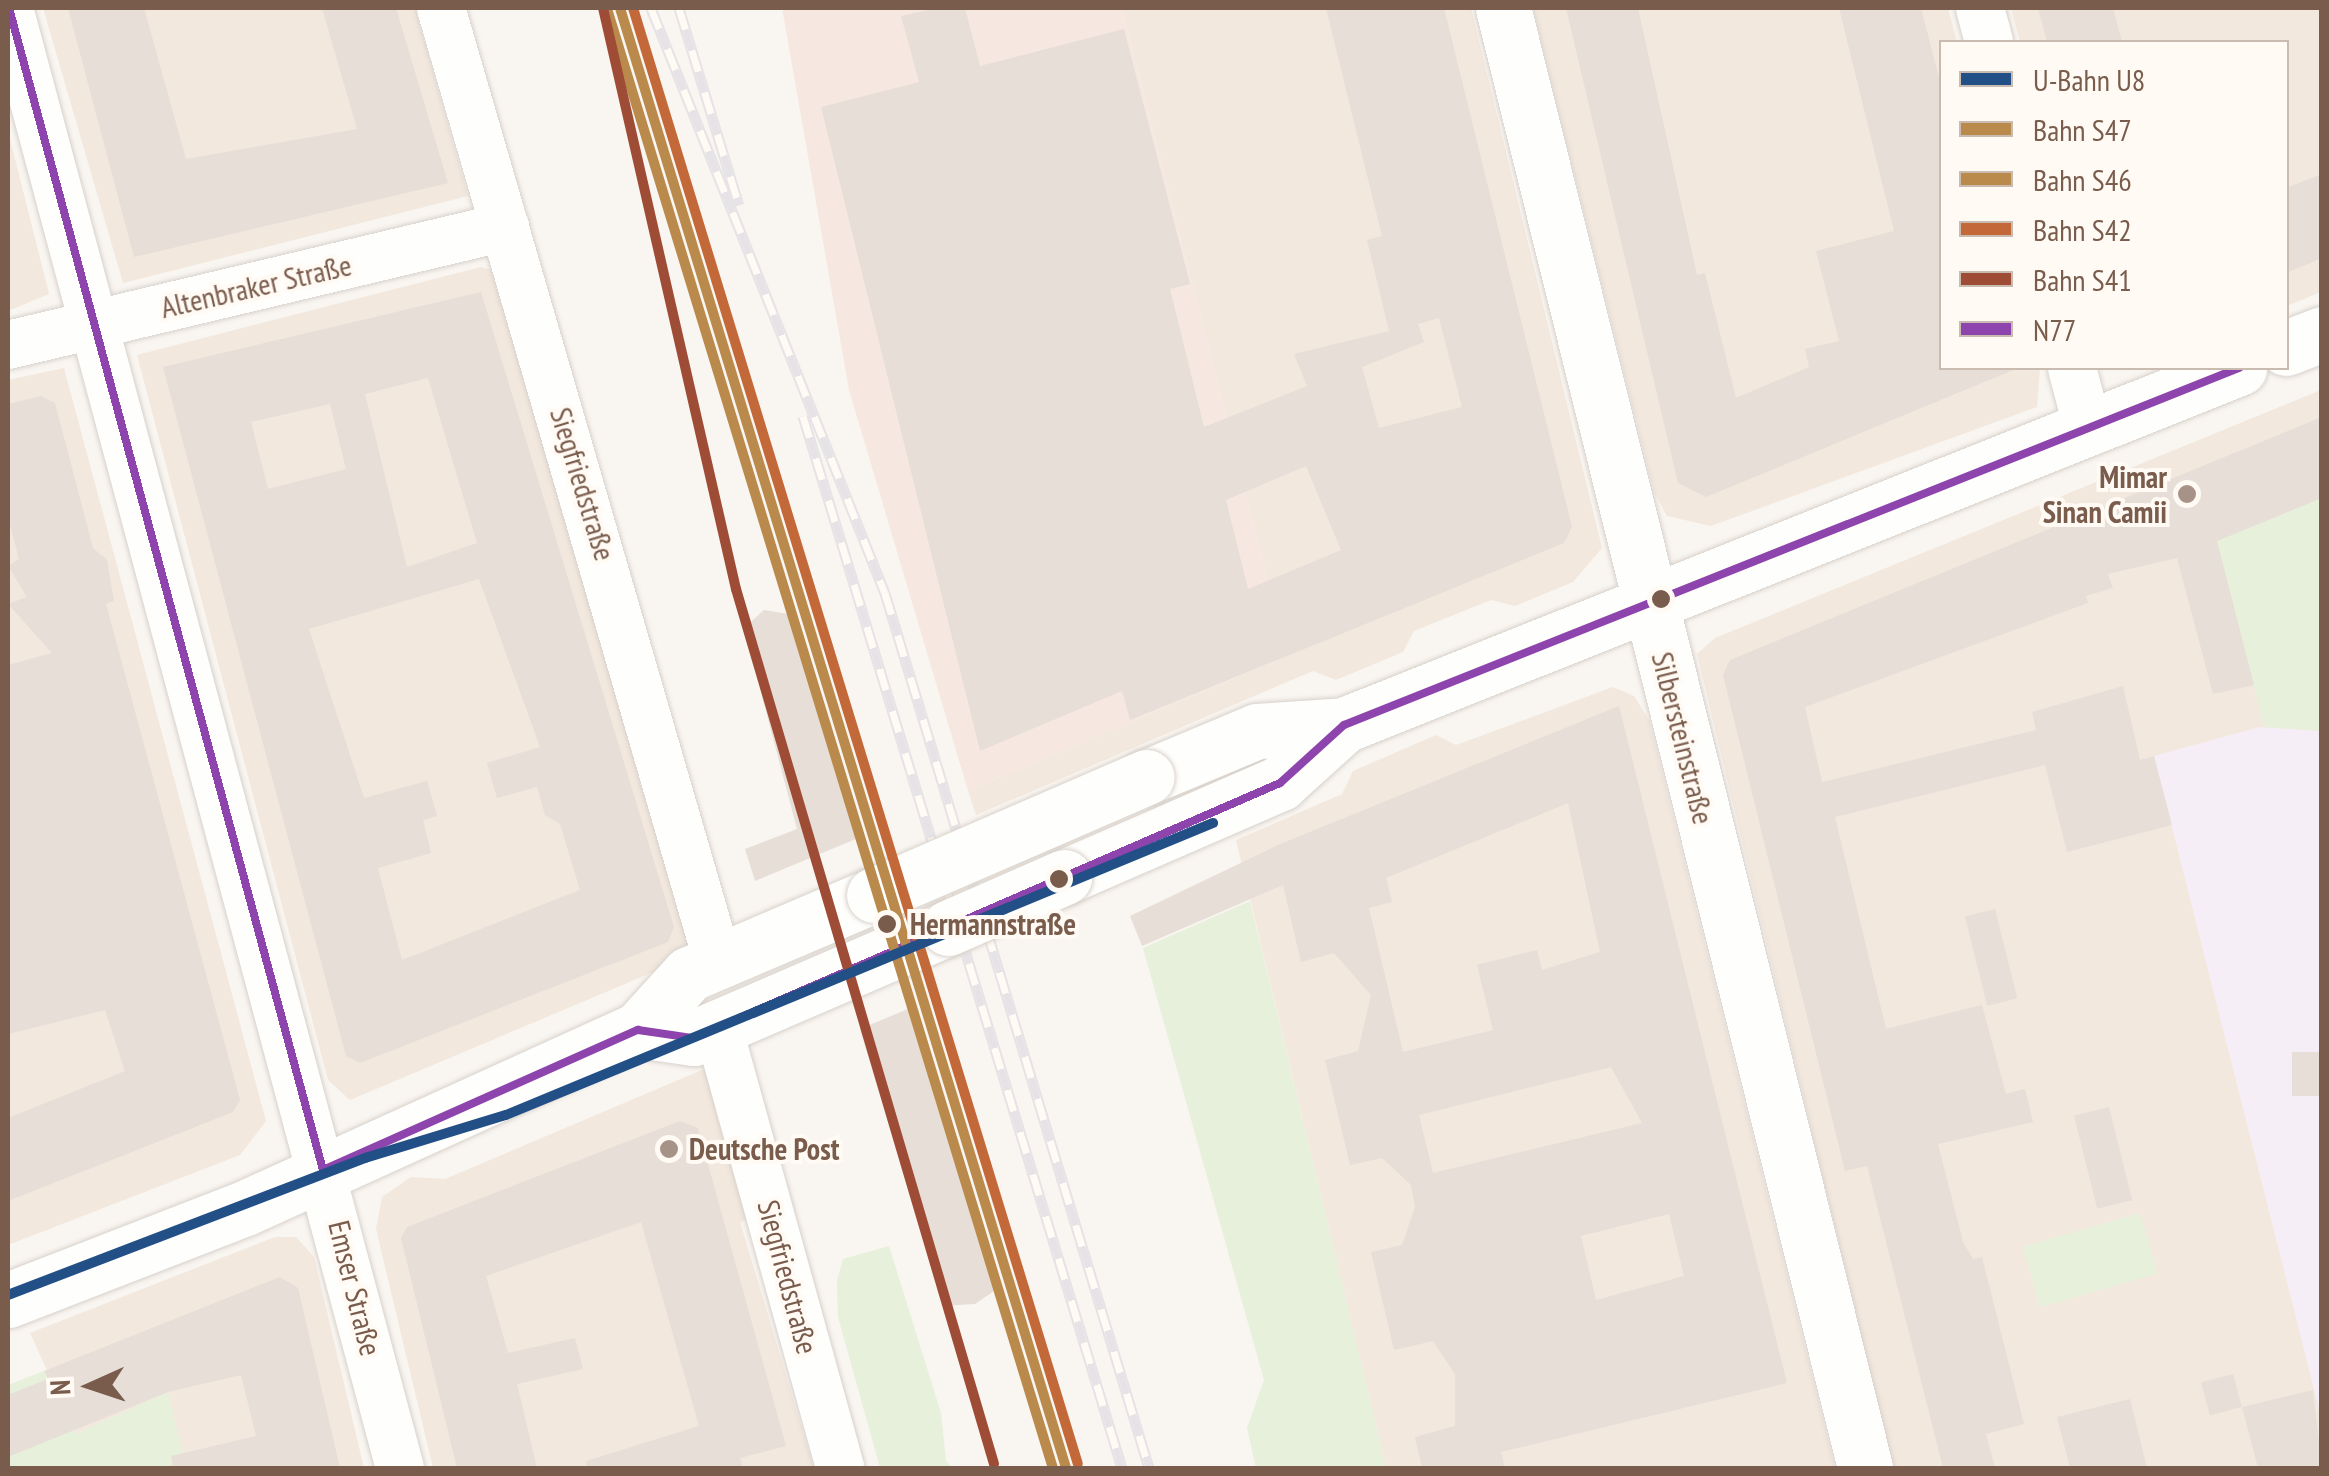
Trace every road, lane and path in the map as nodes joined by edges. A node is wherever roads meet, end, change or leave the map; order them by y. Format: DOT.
graph roads {
  1 [pos="9,8"];
  2 [pos="442,8"];
  3 [pos="1502,8"];
  4 [pos="1980,8"];
  5 [pos="1988,40"];
  6 [pos="505,227"];
  7 [pos="93,325"];
  8 [pos="2322,334"];
  9 [pos="8,345"];
  10 [pos="2289,347"];
  11 [pos="2073,370"];
  12 [pos="2233,370"];
  13 [pos="2088,429"];
  14 [pos="1650,604"];
  15 [pos="1344,725"];
  16 [pos="718,962"];
  17 [pos="718,1027"];
  18 [pos="638,1030"];
  19 [pos="323,1170"];
  20 [pos="8,1300"];
  21 [pos="400,1468"];
  22 [pos="840,1468"];
  23 [pos="1864,1468"];
  1 -- 7 [label="street, Emser Straße"];
  2 -- 6 [label="street, Siegfriedstraße"];
  3 -- 14 [label="main road, Silbersteinstraße"];
  4 -- 5 [label="street"];
  6 -- 7 [label="street, Altenbraker Straße"];
  6 -- 16 [label="street, Siegfriedstraße"];
  7 -- 9 [label="street, Altenbraker Straße"];
  7 -- 19 [label="street, Emser Straße"];
  8 -- 10 [label="main road"];
  11 -- 13 [label="street"];
  12 -- 13 [label="main road"];
  13 -- 14 [label="main road"];
  14 -- 15 [label="main road"];
  14 -- 23 [label="main road, Silbersteinstraße"];
  15 -- 16 [label="main road, bridge"];
  15 -- 17 [label="main road, bridge"];
  16 -- 18 [label="main road"];
  17 -- 18 [label="main road"];
  17 -- 22 [label="street, Siegfriedstraße"];
  18 -- 19 [label="main road"];
  19 -- 20 [label="main road"];
  19 -- 21 [label="street, Emser Straße"];
}
